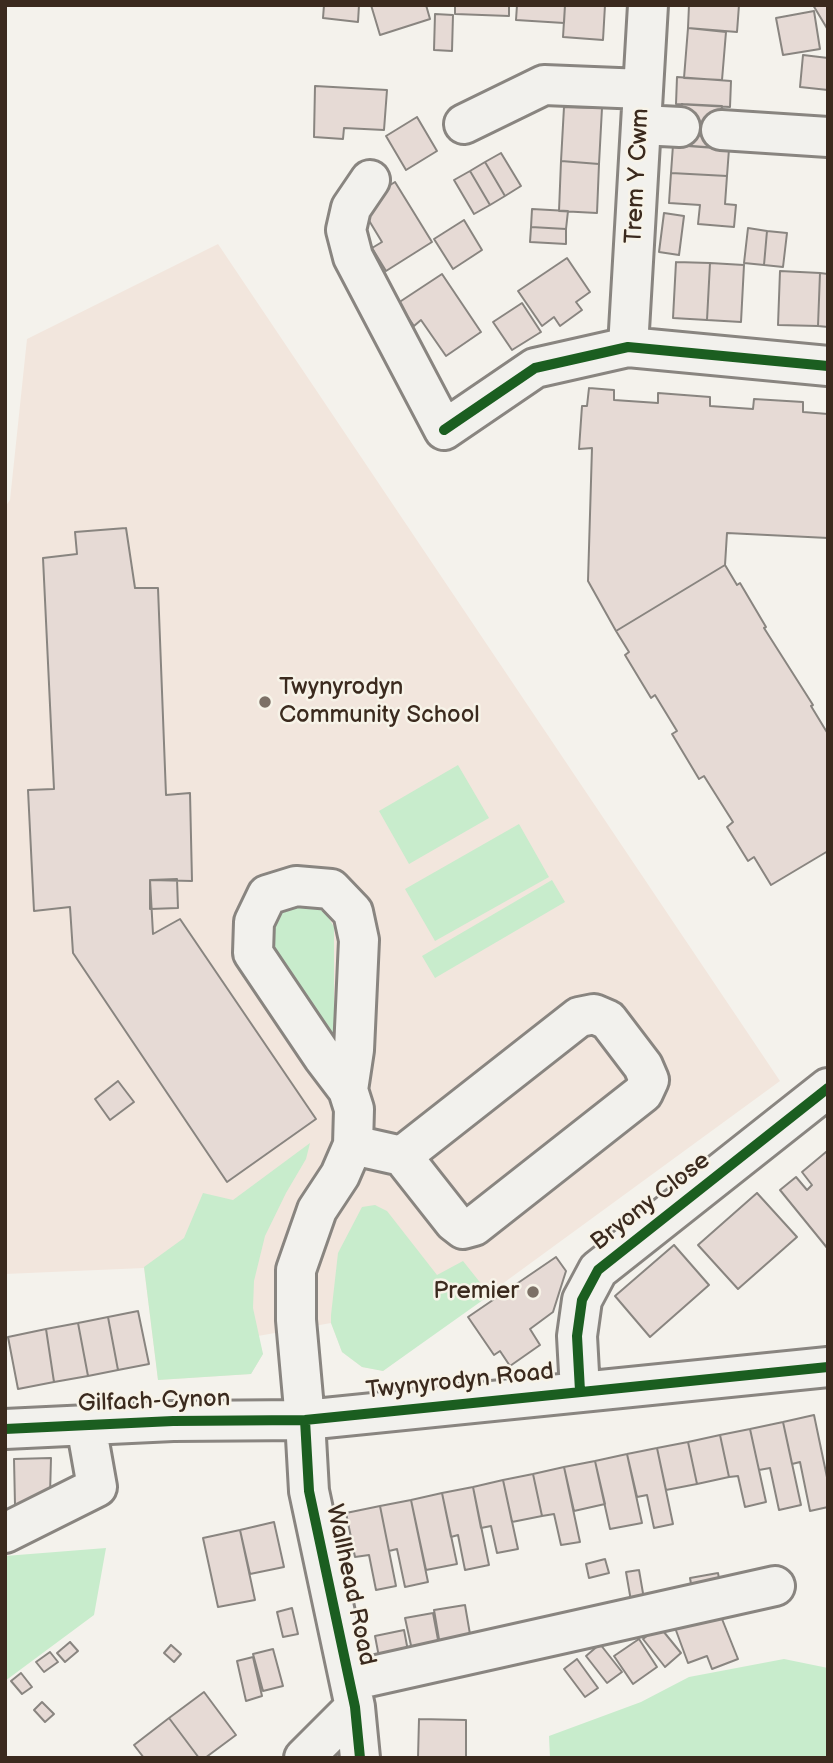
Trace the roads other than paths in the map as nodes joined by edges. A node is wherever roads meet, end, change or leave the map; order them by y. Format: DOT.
graph roads {
  1 [pos="648,5"];
  2 [pos="642,107"];
  3 [pos="464,124"];
  4 [pos="680,127"];
  5 [pos="720,130"];
  6 [pos="828,137"];
  7 [pos="370,180"];
  8 [pos="628,347"];
  9 [pos="828,366"];
  10 [pos="828,1088"];
  11 [pos="348,1090"];
  12 [pos="353,1145"];
  13 [pos="402,1156"];
  14 [pos="828,1367"];
  15 [pos="580,1391"];
  16 [pos="305,1420"];
  17 [pos="86,1425"];
  18 [pos="5,1429"];
  19 [pos="5,1533"];
  20 [pos="775,1586"];
  21 [pos="352,1694"];
  22 [pos="304,1758"];
  23 [pos="360,1758"];
  1 -- 2 [label="street, Trem Y Cwm"];
  2 -- 3 [label="street"];
  2 -- 4 [label="street"];
  2 -- 8 [label="street, Trem Y Cwm"];
  5 -- 6 [label="street"];
  7 -- 8 [label="street"];
  8 -- 9 [label="street"];
  10 -- 15 [label="street, Bryony Close"];
  11 -- 11 [label="street"];
  11 -- 12 [label="street"];
  12 -- 13 [label="street"];
  12 -- 16 [label="street, Wallhead Road"];
  13 -- 13 [label="street"];
  14 -- 15 [label="street, Twynyrodyn Road"];
  15 -- 16 [label="street, Twynyrodyn Road"];
  16 -- 17 [label="street, Gilfach-Cynon"];
  16 -- 21 [label="street, Wallhead Road"];
  17 -- 18 [label="street, Gilfach-Cynon"];
  17 -- 19 [label="street"];
  20 -- 21 [label="street"];
  21 -- 22 [label="street"];
  21 -- 23 [label="street, Wallhead Road"];
}
